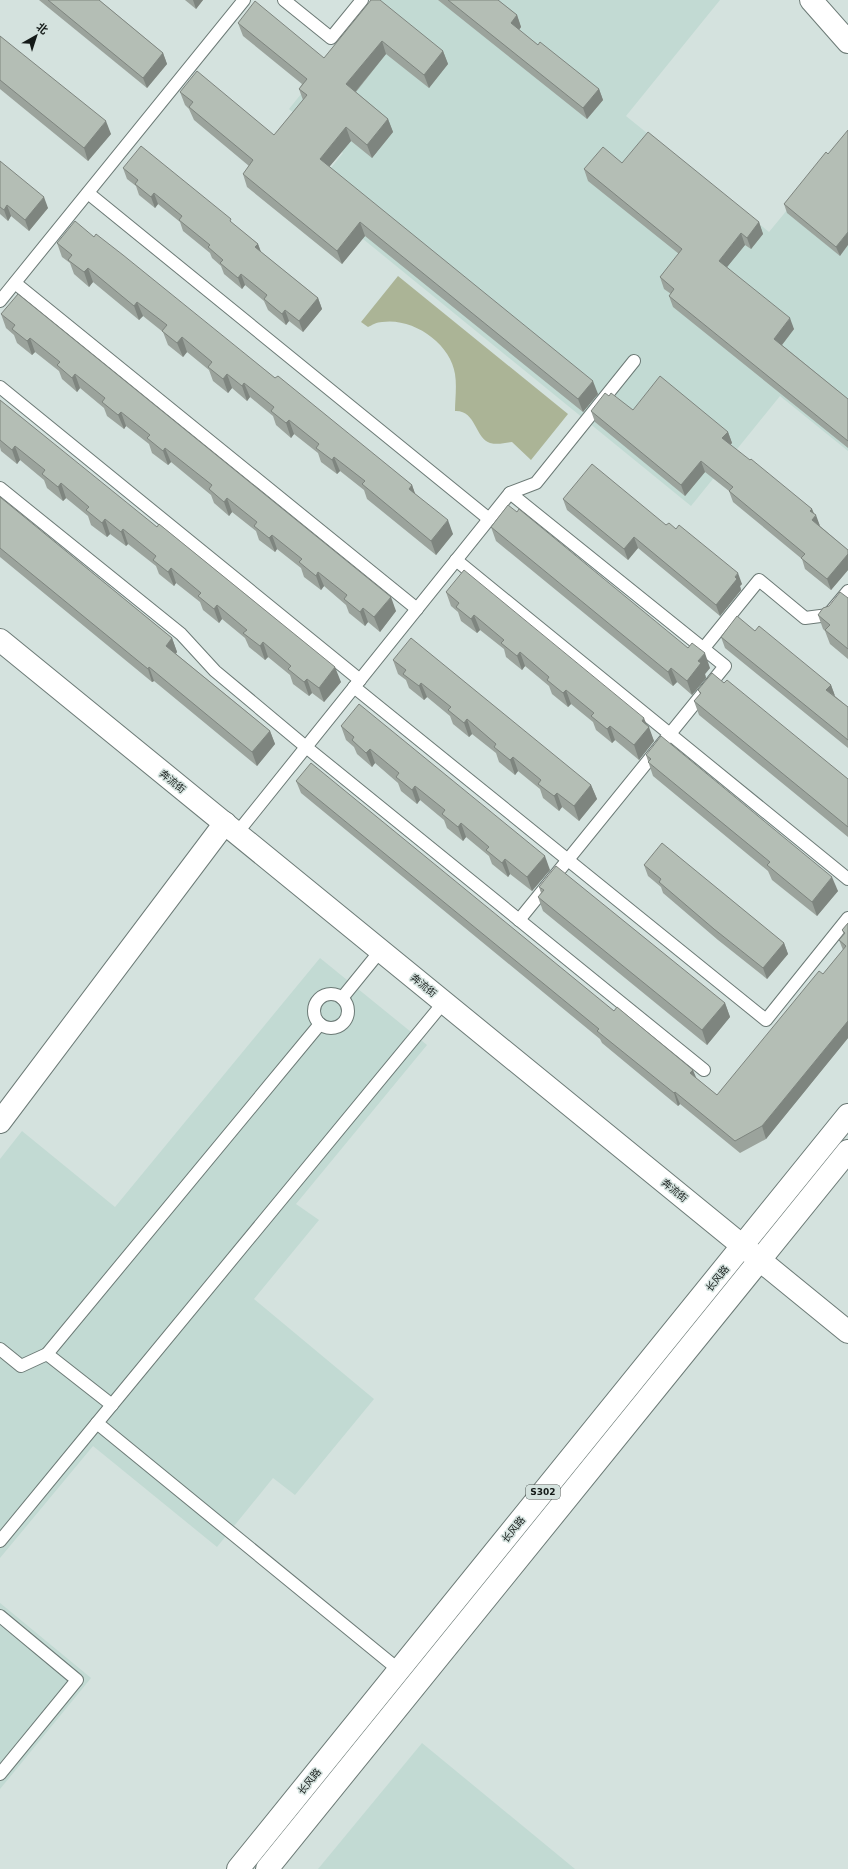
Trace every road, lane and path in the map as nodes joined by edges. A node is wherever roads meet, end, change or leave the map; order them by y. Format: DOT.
graph roads {
  1 [pos="244,0"];
  2 [pos="284,0"];
  3 [pos="362,0"];
  4 [pos="811,0"];
  5 [pos="848,42"];
  6 [pos="88,193"];
  7 [pos="15,283"];
  8 [pos="0,301"];
  9 [pos="634,361"];
  10 [pos="0,387"];
  11 [pos="0,488"];
  12 [pos="510,493"];
  13 [pos="489,519"];
  14 [pos="456,560"];
  15 [pos="848,591"];
  16 [pos="417,609"];
  17 [pos="0,640"];
  18 [pos="703,649"];
  19 [pos="357,683"];
  20 [pos="670,734"];
  21 [pos="306,747"];
  22 [pos="231,828"];
  23 [pos="568,860"];
  24 [pos="848,879"];
  25 [pos="848,918"];
  26 [pos="519,920"];
  27 [pos="381,950"];
  28 [pos="342,998"];
  29 [pos="444,1002"];
  30 [pos="320,1024"];
  31 [pos="704,1070"];
  32 [pos="848,1115"];
  33 [pos="0,1122"];
  34 [pos="848,1151"];
  35 [pos="743,1245"];
  36 [pos="760,1260"];
  37 [pos="848,1332"];
  38 [pos="0,1349"];
  39 [pos="48,1354"];
  40 [pos="112,1405"];
  41 [pos="97,1423"];
  42 [pos="0,1541"];
  43 [pos="0,1616"];
  44 [pos="399,1670"];
  45 [pos="0,1774"];
  46 [pos="238,1869"];
  47 [pos="267,1869"];
  1 -- 6 [label="lane"];
  2 -- 3 [label="lane"];
  4 -- 5 [label="main road"];
  6 -- 7 [label="lane"];
  6 -- 13 [label="lane"];
  7 -- 8 [label="lane"];
  7 -- 16 [label="lane"];
  9 -- 12 [label="lane"];
  10 -- 19 [label="lane"];
  11 -- 21 [label="lane"];
  12 -- 13 [label="lane"];
  12 -- 18 [label="lane"];
  13 -- 14 [label="lane"];
  14 -- 16 [label="lane"];
  14 -- 20 [label="lane"];
  15 -- 18 [label="lane"];
  16 -- 19 [label="lane"];
  17 -- 22 [label="main road, 奔流街"];
  18 -- 20 [label="lane"];
  19 -- 21 [label="lane"];
  19 -- 23 [label="lane"];
  20 -- 23 [label="lane"];
  20 -- 24 [label="lane"];
  21 -- 22 [label="lane"];
  21 -- 26 [label="lane"];
  22 -- 27 [label="main road, 奔流街"];
  22 -- 33 [label="main road"];
  23 -- 25 [label="lane"];
  23 -- 26 [label="lane"];
  26 -- 31 [label="lane"];
  27 -- 28 [label="lane"];
  27 -- 29 [label="main road, 奔流街"];
  28 -- 30 [label="lane"];
  28 -- 30 [label="lane"];
  29 -- 35 [label="main road, 奔流街"];
  29 -- 40 [label="lane"];
  30 -- 39 [label="lane"];
  32 -- 35 [label="main road, 长风路 / S302"];
  34 -- 36 [label="main road, S302"];
  35 -- 36 [label="main road, 奔流街"];
  35 -- 44 [label="main road, 长风路 / S302"];
  36 -- 37 [label="main road, 奔流街"];
  36 -- 47 [label="main road, S302"];
  38 -- 39 [label="lane"];
  39 -- 40 [label="lane"];
  40 -- 41 [label="lane"];
  41 -- 42 [label="lane"];
  41 -- 44 [label="lane"];
  43 -- 45 [label="lane"];
  44 -- 46 [label="main road, 长风路 / S302"];
}
